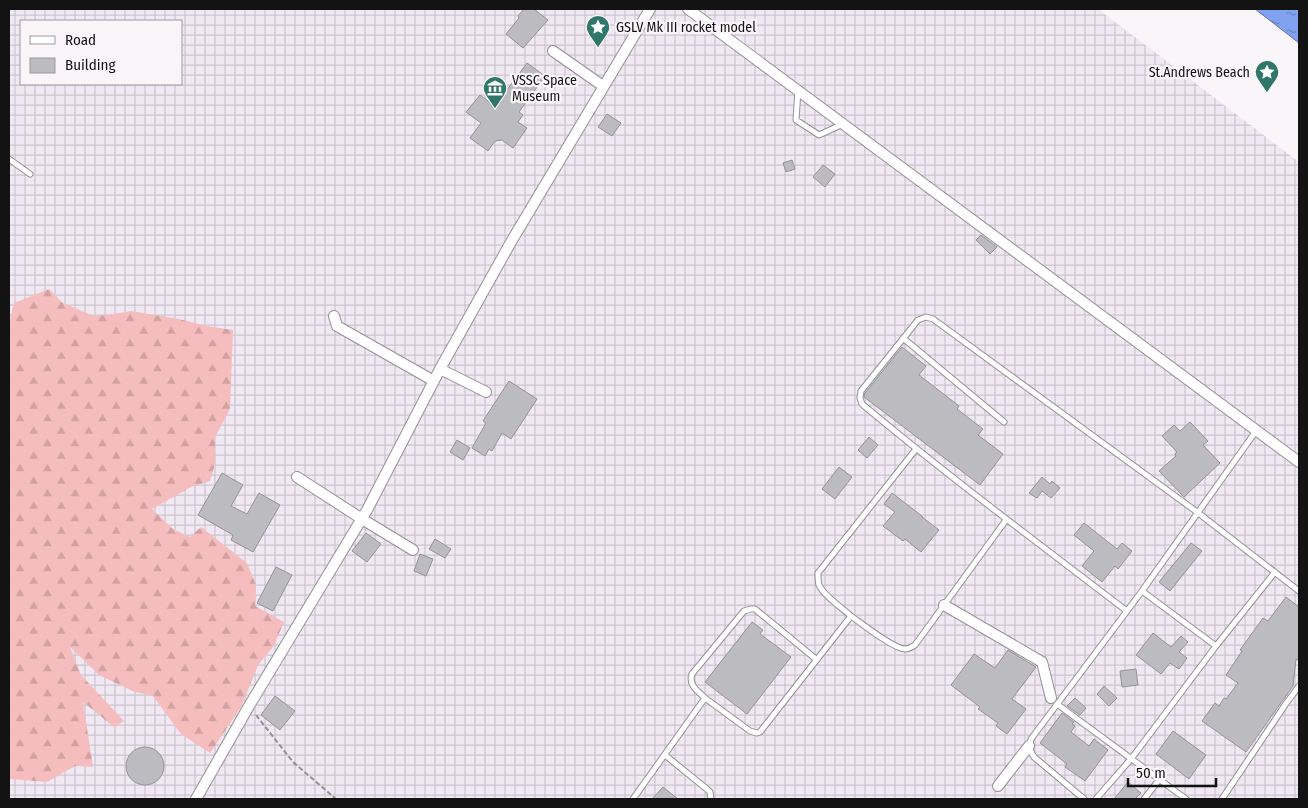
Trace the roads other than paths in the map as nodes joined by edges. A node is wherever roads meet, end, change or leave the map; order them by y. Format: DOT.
graph roads {
  1 [pos="650,9"];
  2 [pos="688,9"];
  3 [pos="553,51"];
  4 [pos="604,86"];
  5 [pos="798,90"];
  6 [pos="844,124"];
  7 [pos="9,158"];
  8 [pos="30,174"];
  9 [pos="334,316"];
  10 [pos="903,338"];
  11 [pos="440,369"];
  12 [pos="434,381"];
  13 [pos="486,392"];
  14 [pos="1004,422"];
  15 [pos="1256,430"];
  16 [pos="916,449"];
  17 [pos="1299,462"];
  18 [pos="297,477"];
  19 [pos="1197,512"];
  20 [pos="362,519"];
  21 [pos="1006,520"];
  22 [pos="413,550"];
  23 [pos="1275,572"];
  24 [pos="1142,591"];
  25 [pos="1299,591"];
  26 [pos="944,605"];
  27 [pos="1127,611"];
  28 [pos="851,616"];
  29 [pos="1216,646"];
  30 [pos="817,660"];
  31 [pos="1299,686"];
  32 [pos="705,698"];
  33 [pos="1054,701"];
  34 [pos="1029,746"];
  35 [pos="665,756"];
  36 [pos="1131,760"];
  37 [pos="1159,780"];
  38 [pos="998,786"];
  39 [pos="196,799"];
  40 [pos="633,799"];
  41 [pos="711,799"];
  42 [pos="1084,799"];
  43 [pos="1096,799"];
  44 [pos="1144,799"];
  45 [pos="1186,799"];
  46 [pos="1222,799"];
  1 -- 4 [label="street"];
  2 -- 5 [label="street"];
  3 -- 4 [label="street"];
  4 -- 11 [label="street"];
  5 -- 6 [label="street"];
  5 -- 6 [label="lane"];
  6 -- 15 [label="street"];
  7 -- 8 [label="lane"];
  9 -- 12 [label="street"];
  10 -- 14 [label="lane"];
  10 -- 16 [label="lane"];
  10 -- 19 [label="lane"];
  11 -- 12 [label="street"];
  11 -- 13 [label="street"];
  12 -- 20 [label="street"];
  15 -- 17 [label="street"];
  15 -- 19 [label="lane"];
  16 -- 21 [label="lane"];
  16 -- 28 [label="lane"];
  18 -- 20 [label="street"];
  19 -- 23 [label="lane"];
  19 -- 24 [label="lane"];
  20 -- 22 [label="street"];
  20 -- 39 [label="street"];
  21 -- 26 [label="lane"];
  21 -- 27 [label="lane"];
  23 -- 25 [label="lane"];
  23 -- 29 [label="lane"];
  24 -- 27 [label="lane"];
  24 -- 29 [label="lane"];
  26 -- 28 [label="lane"];
  26 -- 33 [label="street"];
  27 -- 33 [label="lane"];
  28 -- 30 [label="lane"];
  29 -- 36 [label="lane"];
  30 -- 32 [label="lane"];
  30 -- 32 [label="lane"];
  31 -- 46 [label="lane"];
  32 -- 35 [label="lane"];
  33 -- 34 [label="lane"];
  33 -- 36 [label="lane"];
  34 -- 38 [label="street"];
  34 -- 42 [label="lane"];
  35 -- 40 [label="lane"];
  35 -- 41 [label="lane"];
  36 -- 37 [label="lane"];
  36 -- 43 [label="lane"];
  37 -- 44 [label="lane"];
  37 -- 45 [label="lane"];
}
